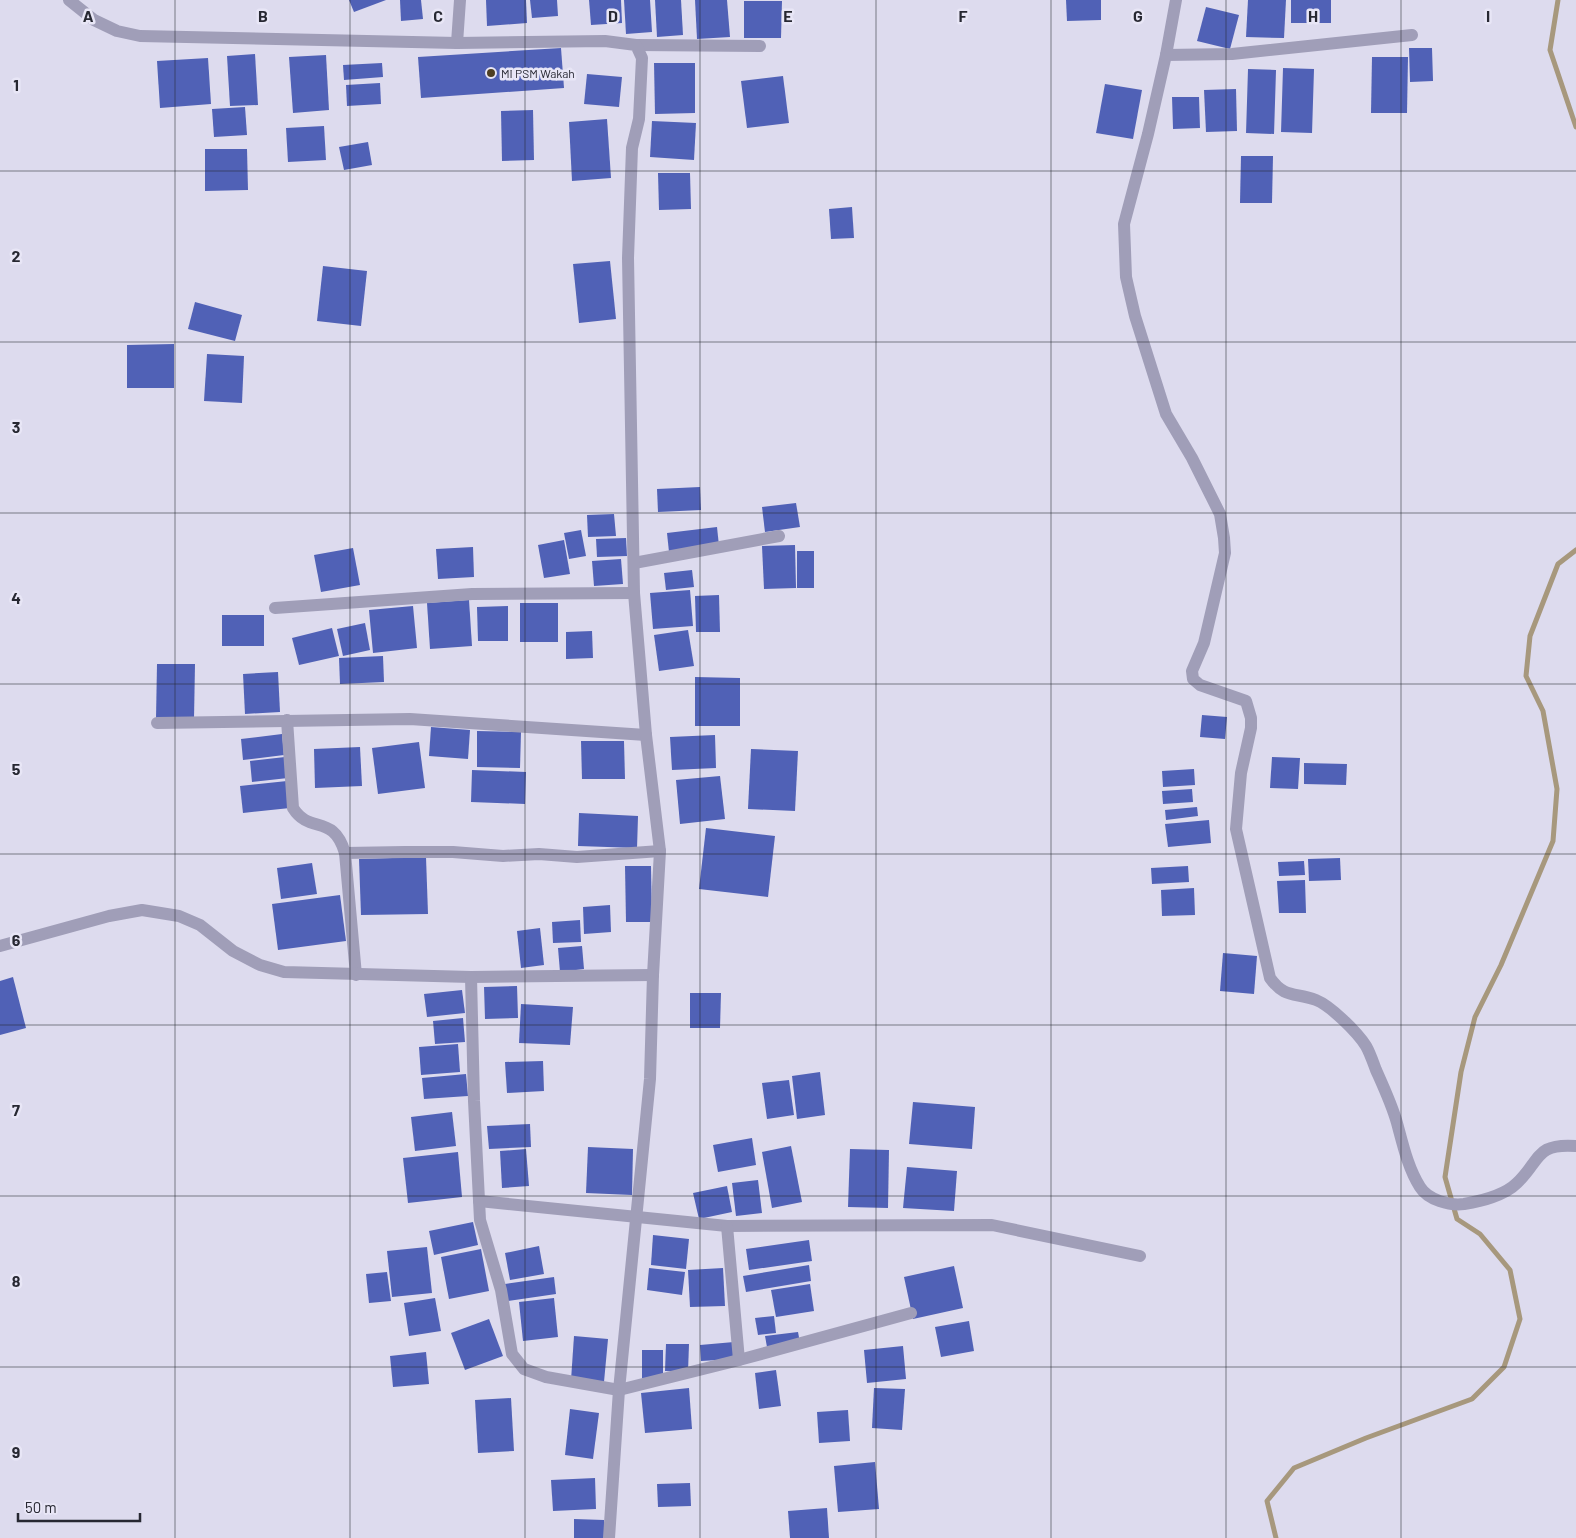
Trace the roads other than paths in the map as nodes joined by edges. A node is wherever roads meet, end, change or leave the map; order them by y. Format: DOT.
graph roads {
  1 [pos="69,0"];
  2 [pos="460,0"];
  3 [pos="1176,0"];
  4 [pos="1412,36"];
  5 [pos="457,43"];
  6 [pos="636,45"];
  7 [pos="760,46"];
  8 [pos="1166,55"];
  9 [pos="779,536"];
  10 [pos="634,563"];
  11 [pos="634,593"];
  12 [pos="275,608"];
  13 [pos="287,720"];
  14 [pos="157,723"];
  15 [pos="646,735"];
  16 [pos="660,851"];
  17 [pos="345,853"];
  18 [pos="0,946"];
  19 [pos="356,975"];
  20 [pos="652,975"];
  21 [pos="471,977"];
  22 [pos="1576,1146"];
  23 [pos="479,1201"];
  24 [pos="636,1218"];
  25 [pos="727,1226"];
  26 [pos="1140,1256"];
  27 [pos="911,1313"];
  28 [pos="739,1360"];
  29 [pos="619,1390"];
  30 [pos="609,1538"];
  1 -- 5 [label="street"];
  2 -- 5 [label="street"];
  3 -- 8 [label="street"];
  4 -- 8 [label="street"];
  5 -- 6 [label="street"];
  6 -- 7 [label="street"];
  6 -- 10 [label="street"];
  8 -- 22 [label="street"];
  9 -- 10 [label="street"];
  10 -- 11 [label="street"];
  11 -- 12 [label="street"];
  11 -- 15 [label="street"];
  13 -- 14 [label="street"];
  13 -- 15 [label="street"];
  13 -- 17 [label="street"];
  15 -- 16 [label="street"];
  16 -- 17 [label="street"];
  16 -- 20 [label="street"];
  17 -- 19 [label="street"];
  18 -- 19 [label="street"];
  19 -- 21 [label="street"];
  20 -- 21 [label="street"];
  20 -- 24 [label="street"];
  21 -- 23 [label="street"];
  23 -- 24 [label="street"];
  23 -- 29 [label="street"];
  24 -- 25 [label="street"];
  24 -- 29 [label="street"];
  25 -- 26 [label="street"];
  25 -- 28 [label="street"];
  27 -- 28 [label="street"];
  28 -- 29 [label="street"];
  29 -- 30 [label="street"];
}
